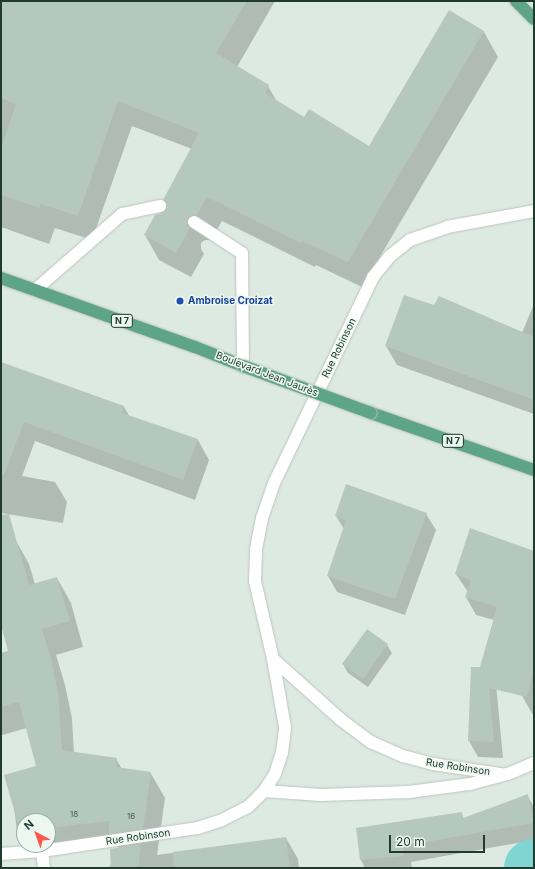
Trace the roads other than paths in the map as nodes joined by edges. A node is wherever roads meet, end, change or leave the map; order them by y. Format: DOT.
graph roads {
  1 [pos="516,1"];
  2 [pos="534,19"];
  3 [pos="160,206"];
  4 [pos="534,211"];
  5 [pos="194,222"];
  6 [pos="1,278"];
  7 [pos="35,290"];
  8 [pos="243,366"];
  9 [pos="534,470"];
  10 [pos="273,659"];
  11 [pos="534,763"];
  12 [pos="508,774"];
  13 [pos="264,791"];
  14 [pos="56,849"];
  15 [pos="16,853"];
  16 [pos="42,853"];
  17 [pos="1,854"];
  18 [pos="44,868"];
  1 -- 2 [label="main road"];
  3 -- 7 [label="street"];
  4 -- 10 [label="street, Rue Robinson"];
  5 -- 8 [label="street"];
  6 -- 7 [label="main road, Boulevard Jean Jaurès / N 7"];
  7 -- 8 [label="main road, Boulevard Jean Jaurès / N 7"];
  8 -- 9 [label="main road, Boulevard Jean Jaurès / N 7, bridge"];
  10 -- 12 [label="street, Rue Robinson"];
  10 -- 13 [label="street, Rue Robinson"];
  11 -- 12 [label="street, Rue Robinson"];
  12 -- 13 [label="street, Rue Robinson"];
  13 -- 14 [label="street, Rue Robinson"];
  15 -- 17 [label="street, Rue Robinson"];
  16 -- 18 [label="street"];
}
